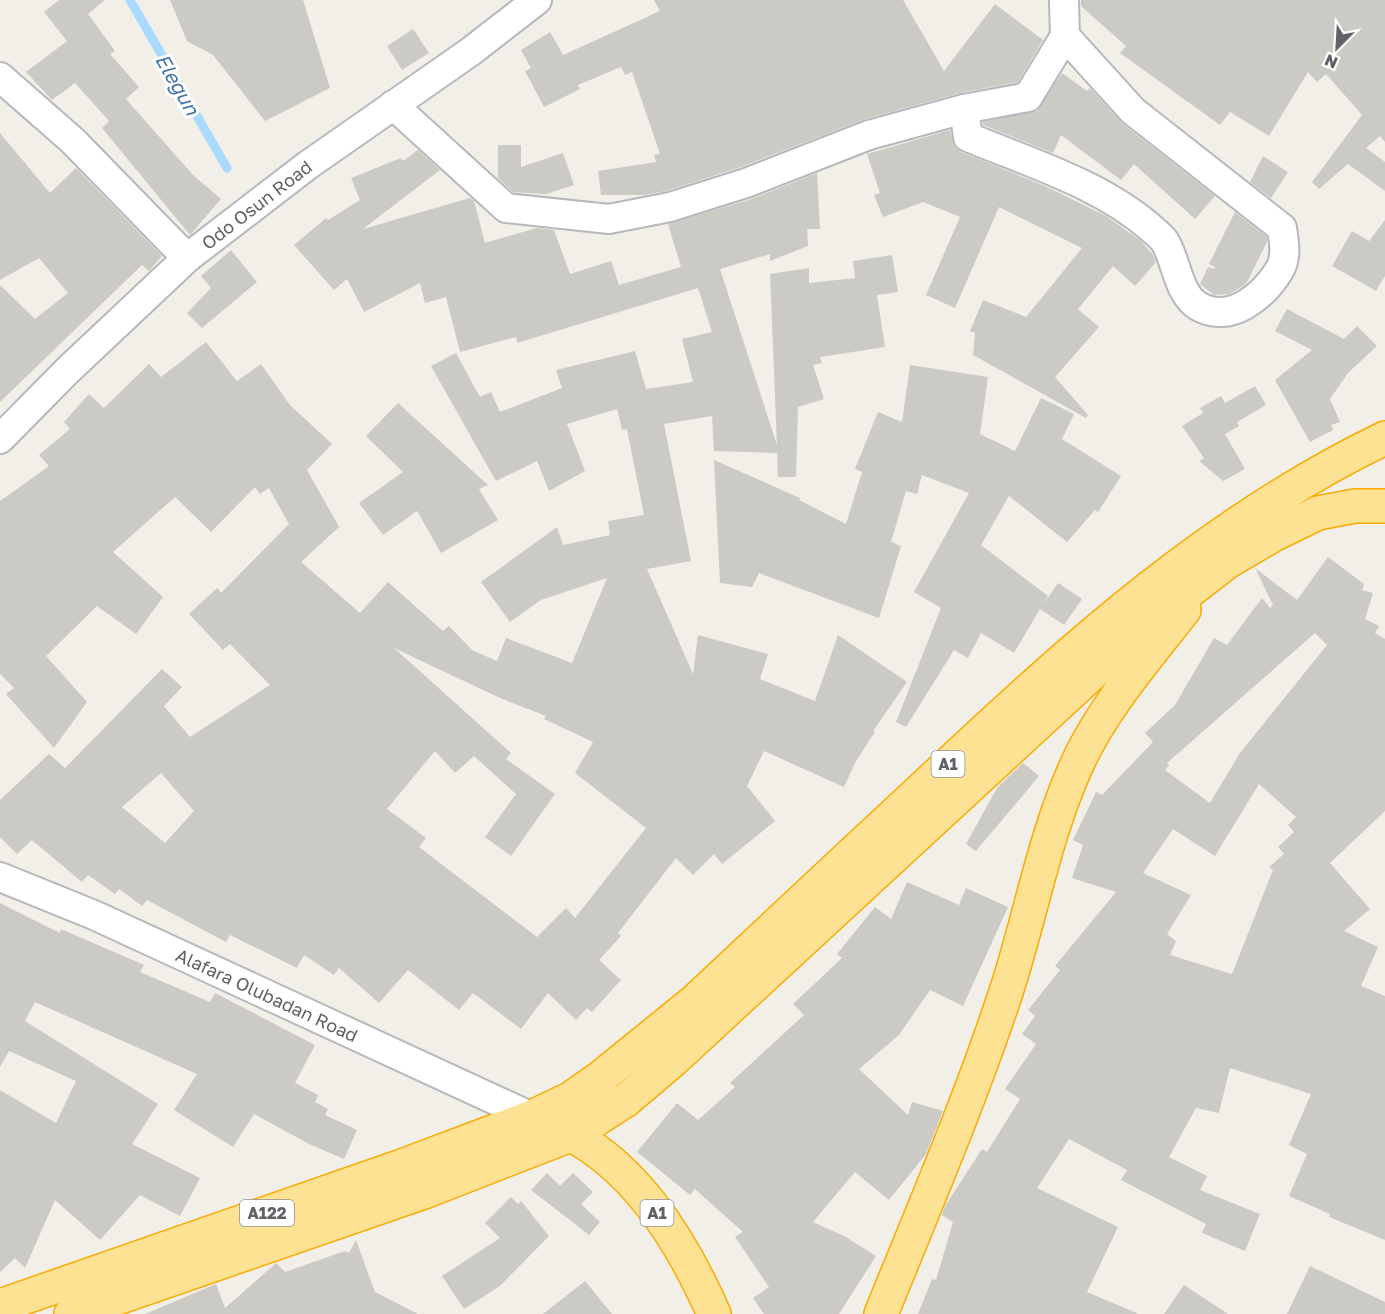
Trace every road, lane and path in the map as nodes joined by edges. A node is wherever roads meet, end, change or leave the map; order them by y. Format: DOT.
graph roads {
  1 [pos="537,0"];
  2 [pos="1064,0"];
  3 [pos="1065,36"];
  4 [pos="0,77"];
  5 [pos="393,105"];
  6 [pos="964,110"];
  7 [pos="187,258"];
  8 [pos="1385,438"];
  9 [pos="0,439"];
  10 [pos="1385,506"];
  11 [pos="1218,558"];
  12 [pos="0,877"];
  13 [pos="532,1117"];
  14 [pos="573,1134"];
  15 [pos="2,1308"];
  16 [pos="72,1314"];
  17 [pos="714,1314"];
  18 [pos="881,1314"];
  1 -- 5 [label="street, Odo Osun Road"];
  2 -- 3 [label="street"];
  3 -- 6 [label="street"];
  3 -- 6 [label="street"];
  4 -- 7 [label="street"];
  5 -- 6 [label="street"];
  5 -- 7 [label="street, Odo Osun Road"];
  7 -- 9 [label="street, Odo Osun Road"];
  8 -- 11 [label="highway, A1"];
  10 -- 11 [label="highway, A1"];
  11 -- 13 [label="highway, A1"];
  11 -- 14 [label="highway, A1"];
  11 -- 18 [label="highway, A1"];
  12 -- 13 [label="street, Alafara Olubadan Road"];
  13 -- 14 [label="highway, A1"];
  13 -- 15 [label="highway, A122"];
  14 -- 16 [label="highway, A122"];
  14 -- 17 [label="highway, A1"];
}
